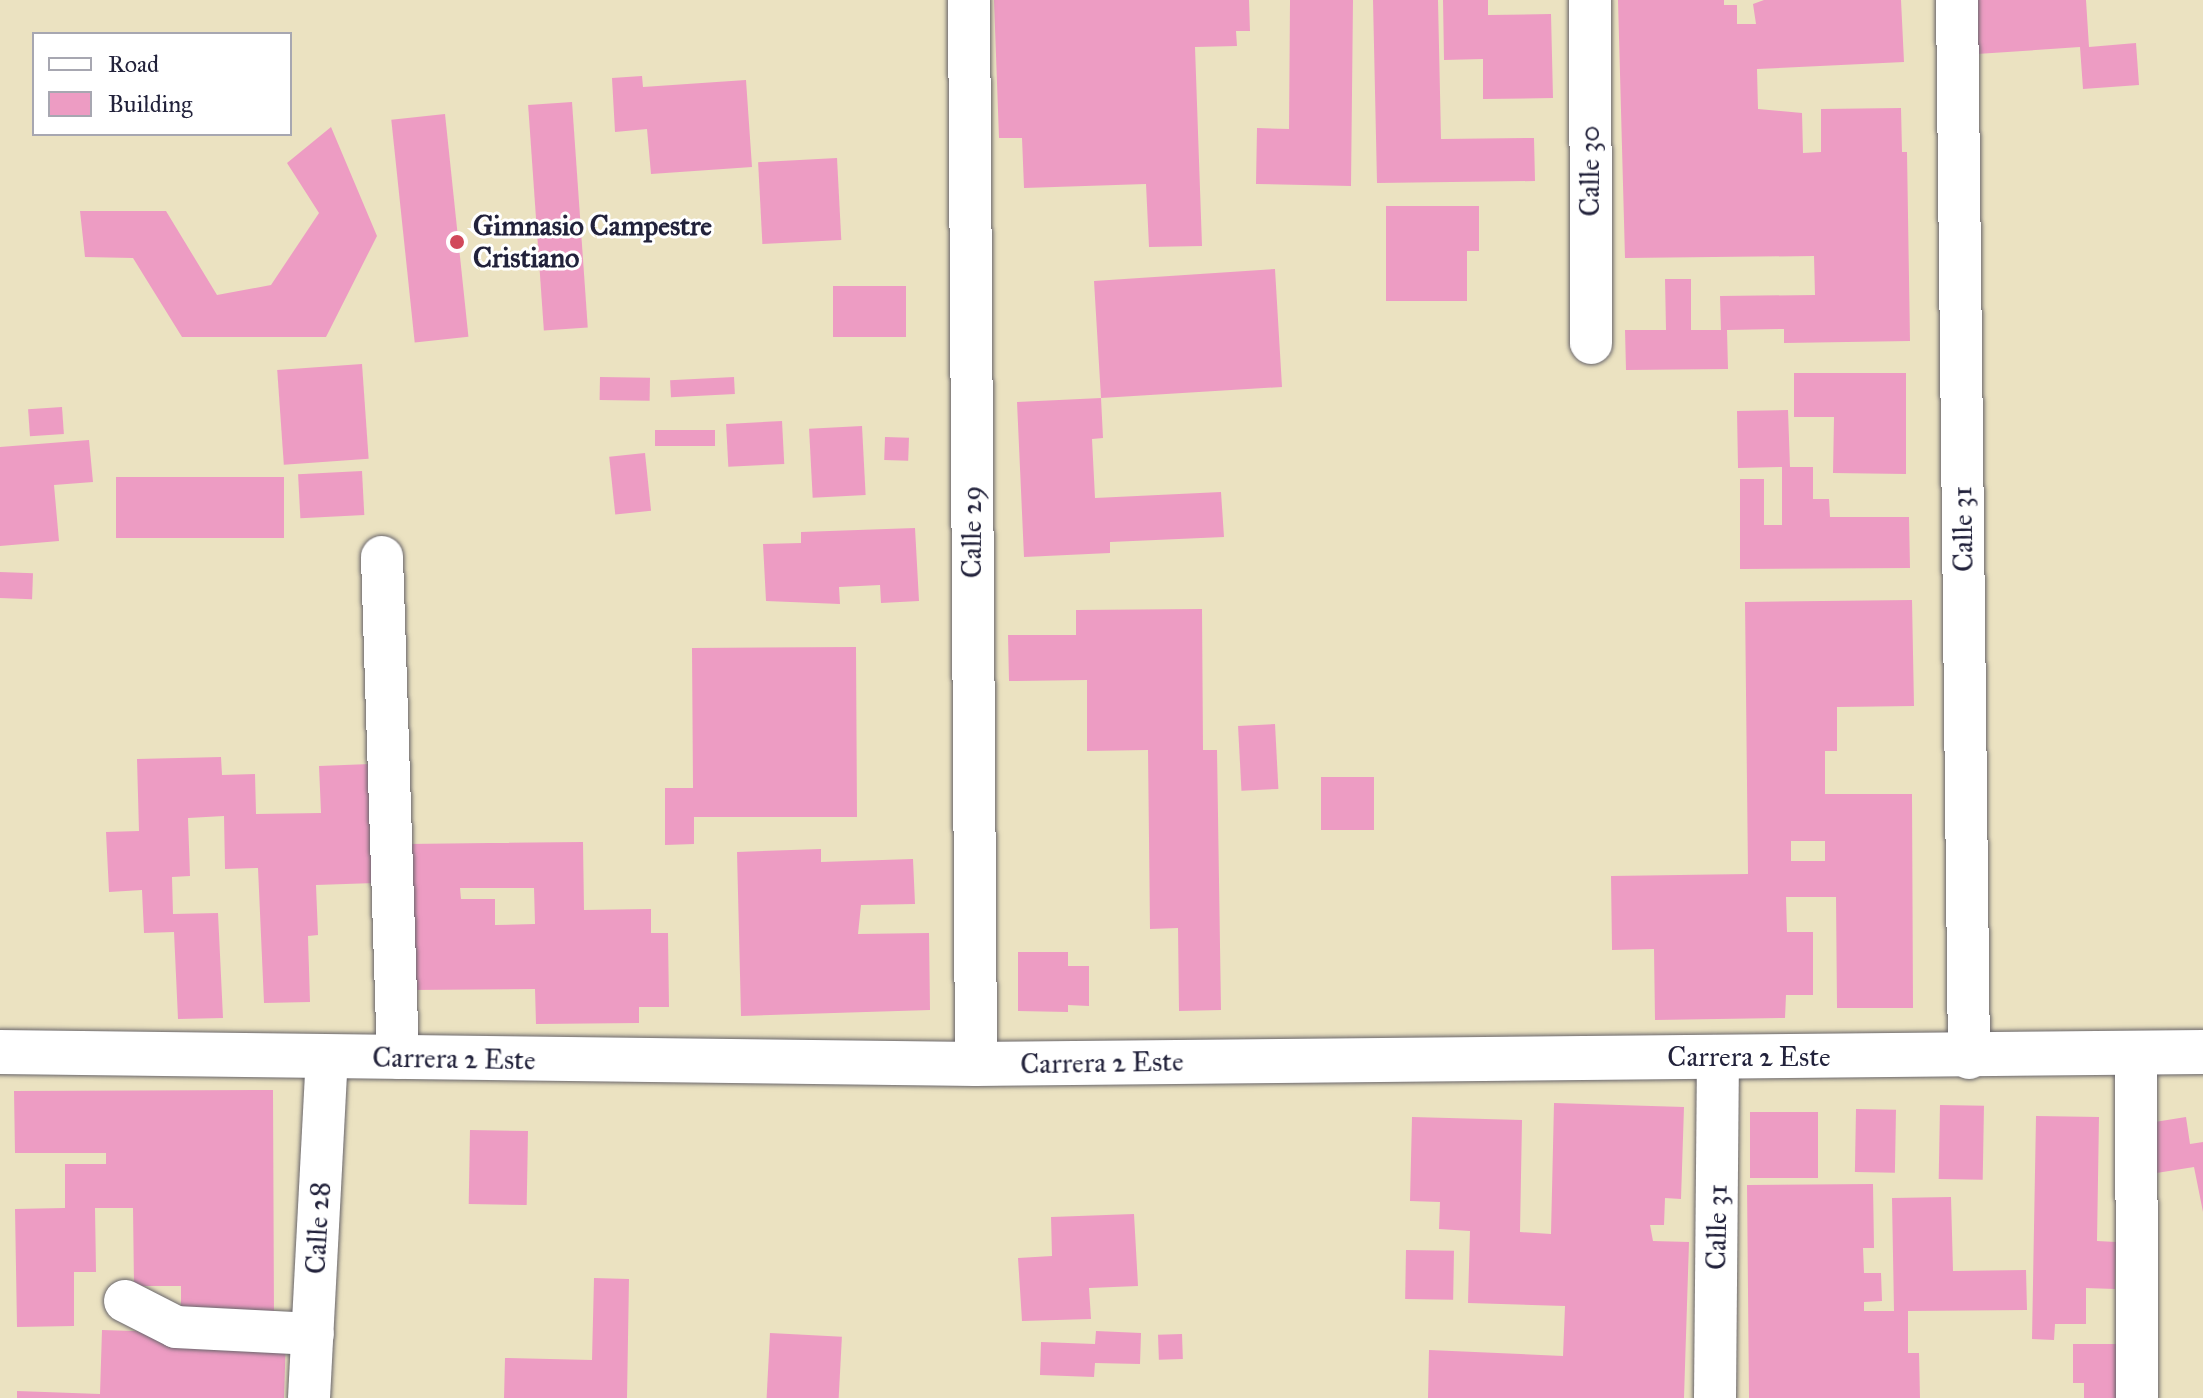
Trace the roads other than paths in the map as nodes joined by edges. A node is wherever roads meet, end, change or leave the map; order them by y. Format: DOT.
graph roads {
  1 [pos="969,0"];
  2 [pos="1590,0"];
  3 [pos="1957,0"];
  4 [pos="1591,343"];
  5 [pos="382,557"];
  6 [pos="0,1052"];
  7 [pos="2203,1052"];
  8 [pos="2136,1054"];
  9 [pos="1718,1056"];
  10 [pos="327,1057"];
  11 [pos="398,1058"];
  12 [pos="1969,1058"];
  13 [pos="976,1064"];
  14 [pos="125,1301"];
  15 [pos="313,1334"];
  16 [pos="309,1398"];
  17 [pos="1715,1398"];
  18 [pos="2137,1398"];
  1 -- 13 [label="street, Calle 29"];
  2 -- 4 [label="street, Calle 30"];
  3 -- 12 [label="street, Calle 31"];
  5 -- 11 [label="street"];
  6 -- 10 [label="street, Carrera 2 Este"];
  7 -- 8 [label="street, Carrera 2 Este"];
  8 -- 12 [label="street, Carrera 2 Este"];
  8 -- 18 [label="street"];
  9 -- 12 [label="street, Carrera 2 Este"];
  9 -- 13 [label="street, Carrera 2 Este"];
  9 -- 17 [label="street, Calle 31"];
  10 -- 11 [label="street, Carrera 2 Este"];
  10 -- 15 [label="street, Calle 28"];
  11 -- 13 [label="street, Carrera 2 Este"];
  14 -- 15 [label="street"];
  15 -- 16 [label="street, Calle 28"];
}
